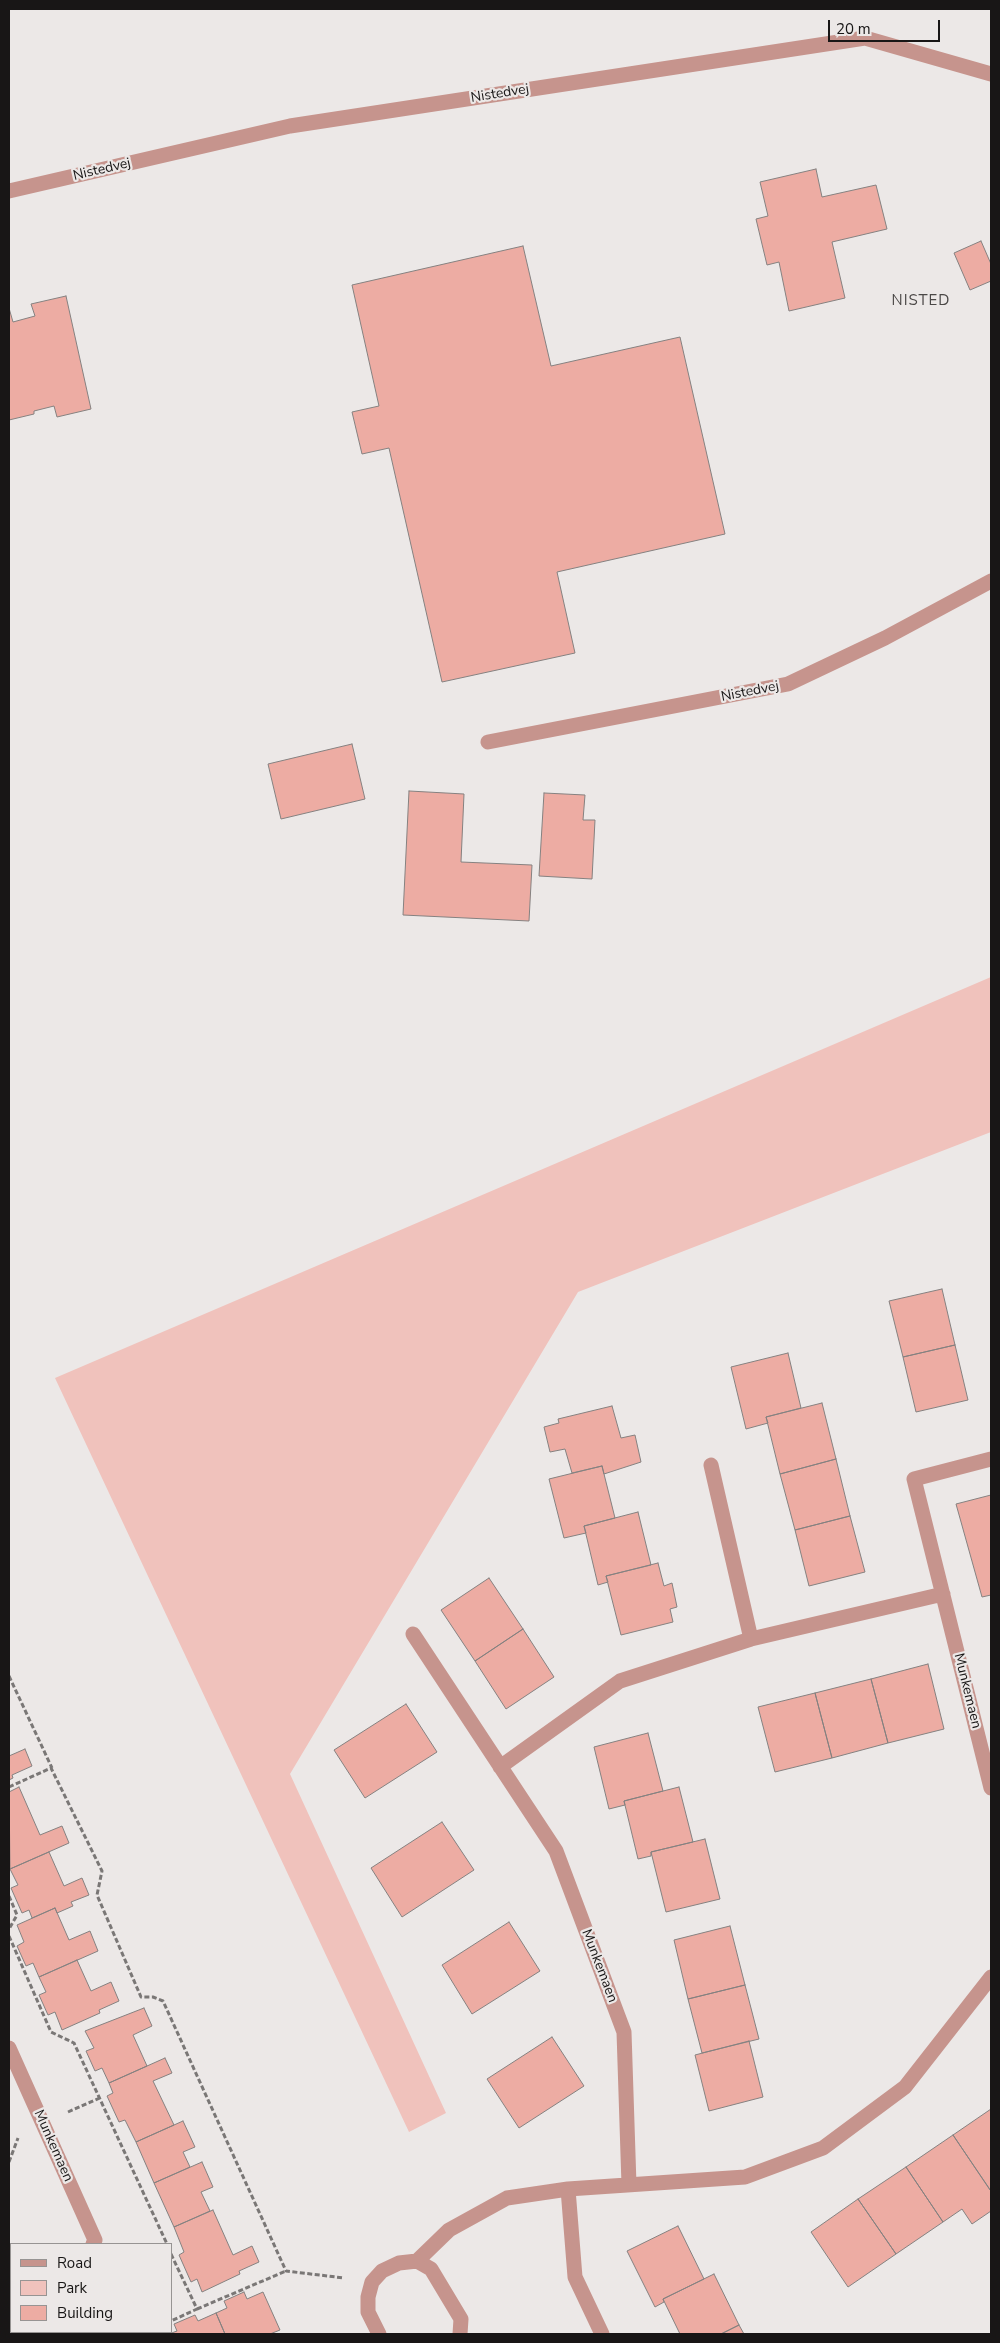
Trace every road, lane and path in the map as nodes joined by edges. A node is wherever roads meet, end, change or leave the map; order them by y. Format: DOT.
graph roads {
  1 [pos="991,74"];
  2 [pos="9,191"];
  3 [pos="991,581"];
  4 [pos="488,742"];
  5 [pos="991,1459"];
  6 [pos="711,1465"];
  7 [pos="943,1594"];
  8 [pos="413,1634"];
  9 [pos="751,1639"];
  10 [pos="9,1676"];
  11 [pos="500,1767"];
  12 [pos="53,1771"];
  13 [pos="9,1787"];
  14 [pos="991,1788"];
  15 [pos="9,1896"];
  16 [pos="9,1929"];
  17 [pos="9,1936"];
  18 [pos="991,1977"];
  19 [pos="9,2048"];
  20 [pos="629,2185"];
  21 [pos="568,2189"];
  22 [pos="94,2243"];
  23 [pos="167,2243"];
  24 [pos="172,2256"];
  25 [pos="417,2262"];
  26 [pos="286,2271"];
  27 [pos="372,2282"];
  28 [pos="197,2309"];
  29 [pos="172,2321"];
  30 [pos="379,2334"];
  31 [pos="460,2334"];
  32 [pos="602,2334"];
  1 -- 2 [label="street, Nistedvej"];
  3 -- 4 [label="street, Nistedvej"];
  5 -- 7 [label="street, Munkemaen"];
  6 -- 9 [label="street"];
  7 -- 9 [label="street"];
  7 -- 14 [label="street, Munkemaen"];
  8 -- 11 [label="street, Munkemaen"];
  9 -- 11 [label="street"];
  10 -- 12 [label="path"];
  11 -- 20 [label="street, Munkemaen"];
  12 -- 13 [label="path"];
  12 -- 26 [label="path"];
  15 -- 16 [label="path"];
  17 -- 23 [label="path"];
  18 -- 20 [label="street"];
  19 -- 22 [label="street, Munkemaen"];
  20 -- 21 [label="street"];
  21 -- 25 [label="street"];
  21 -- 32 [label="street"];
  24 -- 28 [label="path"];
  25 -- 27 [label="street"];
  25 -- 31 [label="street"];
  26 -- 27 [label="path"];
  26 -- 28 [label="path"];
  27 -- 30 [label="street"];
  28 -- 29 [label="path"];
}
